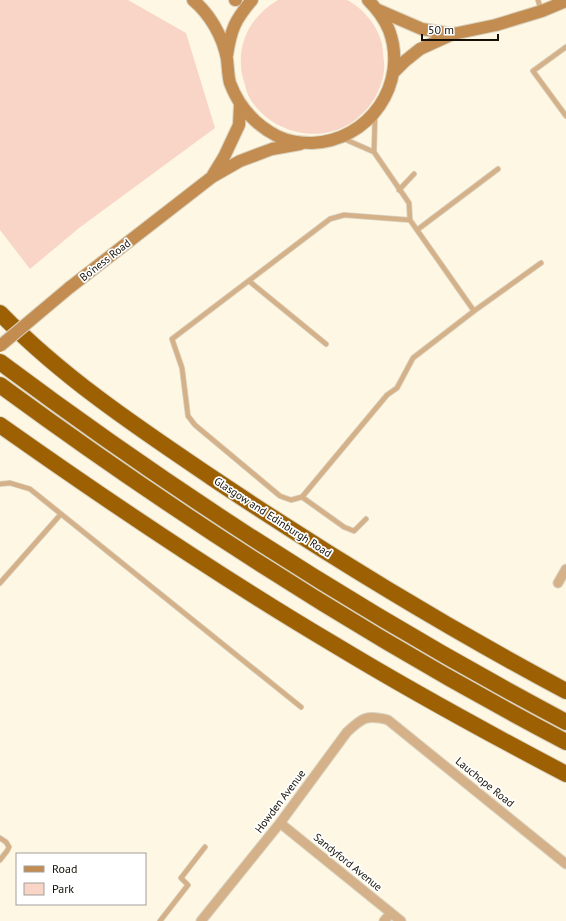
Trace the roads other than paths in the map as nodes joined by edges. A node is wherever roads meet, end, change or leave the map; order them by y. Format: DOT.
graph roads {
  1 [pos="193,0"];
  2 [pos="252,0"];
  3 [pos="368,0"];
  4 [pos="566,1"];
  5 [pos="540,6"];
  6 [pos="378,10"];
  7 [pos="453,34"];
  8 [pos="566,47"];
  9 [pos="227,58"];
  10 [pos="393,73"];
  11 [pos="240,104"];
  12 [pos="375,114"];
  13 [pos="566,116"];
  14 [pos="340,138"];
  15 [pos="303,143"];
  16 [pos="374,152"];
  17 [pos="498,169"];
  18 [pos="414,174"];
  19 [pos="212,176"];
  20 [pos="399,190"];
  21 [pos="410,220"];
  22 [pos="417,230"];
  23 [pos="541,263"];
  24 [pos="249,281"];
  25 [pos="474,311"];
  26 [pos="0,313"];
  27 [pos="326,344"];
  28 [pos="0,346"];
  29 [pos="0,362"];
  30 [pos="0,385"];
  31 [pos="0,425"];
  32 [pos="0,484"];
  33 [pos="302,497"];
  34 [pos="61,514"];
  35 [pos="366,519"];
  36 [pos="566,569"];
  37 [pos="0,583"];
  38 [pos="558,583"];
  39 [pos="566,691"];
  40 [pos="302,707"];
  41 [pos="388,720"];
  42 [pos="566,722"];
  43 [pos="566,742"];
  44 [pos="566,774"];
  45 [pos="280,823"];
  46 [pos="0,838"];
  47 [pos="205,847"];
  48 [pos="0,860"];
  49 [pos="566,864"];
  50 [pos="391,913"];
  51 [pos="160,921"];
  52 [pos="201,921"];
  53 [pos="384,921"];
  54 [pos="401,921"];
  1 -- 9 [label="main road"];
  2 -- 9 [label="main road"];
  3 -- 6 [label="main road"];
  4 -- 5 [label="main road"];
  5 -- 7 [label="main road"];
  6 -- 7 [label="main road"];
  6 -- 10 [label="main road"];
  7 -- 10 [label="main road"];
  8 -- 13 [label="lane"];
  9 -- 11 [label="main road"];
  10 -- 12 [label="main road"];
  11 -- 15 [label="main road"];
  11 -- 19 [label="main road, Bo'ness Road"];
  12 -- 14 [label="main road"];
  12 -- 16 [label="lane"];
  14 -- 15 [label="main road"];
  14 -- 16 [label="lane"];
  15 -- 19 [label="main road, Bo'ness Road"];
  16 -- 20 [label="lane"];
  17 -- 22 [label="lane"];
  18 -- 20 [label="lane"];
  19 -- 28 [label="main road, Bo'ness Road, bridge"];
  20 -- 21 [label="lane"];
  21 -- 22 [label="lane"];
  21 -- 24 [label="lane"];
  22 -- 25 [label="lane"];
  23 -- 25 [label="lane"];
  24 -- 27 [label="lane"];
  24 -- 33 [label="lane"];
  25 -- 33 [label="lane"];
  26 -- 39 [label="highway, Glasgow and Edinburgh Road"];
  29 -- 42 [label="highway"];
  30 -- 43 [label="highway"];
  31 -- 44 [label="highway"];
  32 -- 34 [label="lane"];
  33 -- 35 [label="lane"];
  34 -- 37 [label="lane"];
  34 -- 40 [label="lane"];
  36 -- 38 [label="street"];
  41 -- 45 [label="street, Howden Avenue"];
  41 -- 49 [label="street, Lauchope Road"];
  45 -- 50 [label="street, Sandyford Avenue"];
  45 -- 52 [label="street, Howden Avenue"];
  46 -- 48 [label="lane"];
  47 -- 51 [label="lane"];
  50 -- 53 [label="street"];
  50 -- 54 [label="street, Sandyford Avenue"];
}
